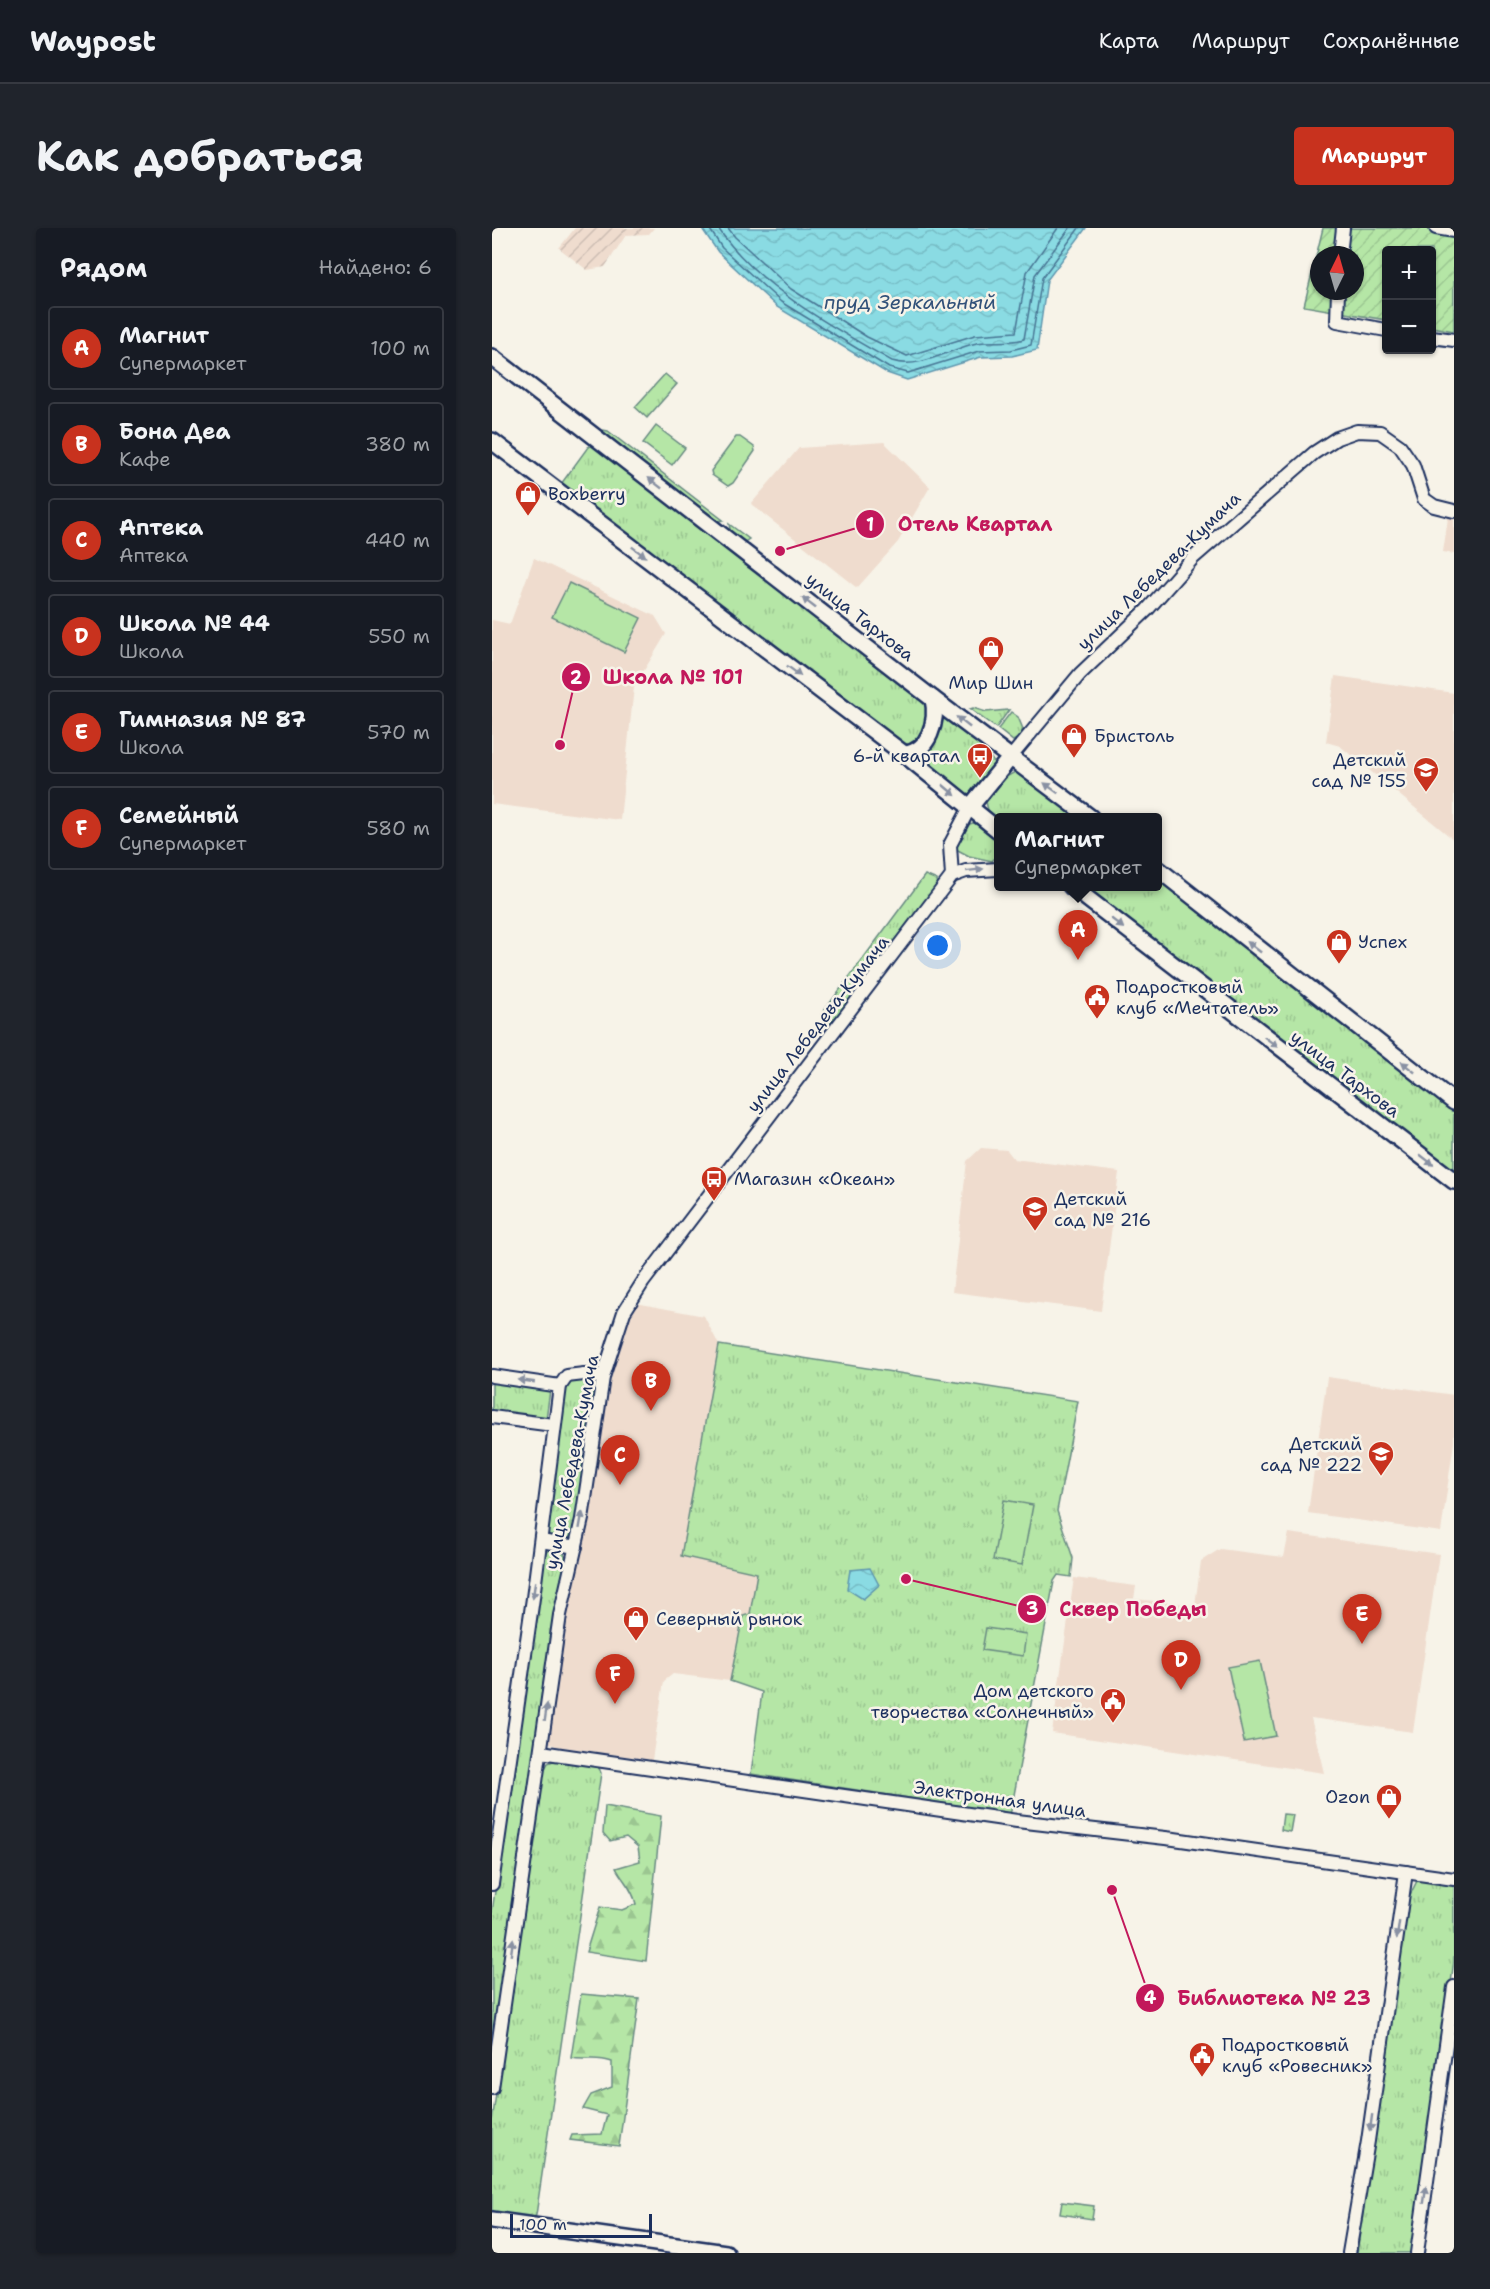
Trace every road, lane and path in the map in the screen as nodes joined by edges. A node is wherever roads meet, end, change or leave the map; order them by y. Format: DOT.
graph roads {
  1 [pos="1342,228"];
  2 [pos="1436,228"];
  3 [pos="1454,231"];
  4 [pos="1341,246"];
  5 [pos="1338,300"];
  6 [pos="1382,329"];
  7 [pos="1436,338"];
  8 [pos="1454,340"];
  9 [pos="492,357"];
  10 [pos="492,441"];
  11 [pos="1454,511"];
  12 [pos="933,699"];
  13 [pos="904,754"];
  14 [pos="1010,758"];
  15 [pos="970,807"];
  16 [pos="1084,813"];
  17 [pos="994,826"];
  18 [pos="994,869"];
  19 [pos="1162,872"];
  20 [pos="952,876"];
  21 [pos="1078,891"];
  22 [pos="1454,1102"];
  23 [pos="1454,1181"];
  24 [pos="492,1376"];
  25 [pos="603,1377"];
  26 [pos="560,1386"];
  27 [pos="492,1417"];
  28 [pos="553,1425"];
  29 [pos="541,1541"];
  30 [pos="576,1547"];
  31 [pos="541,1752"];
  32 [pos="1406,1872"];
  33 [pos="1454,1879"];
  34 [pos="492,1884"];
  35 [pos="1454,1987"];
  36 [pos="492,2088"];
  37 [pos="492,2220"];
  38 [pos="726,2253"];
  39 [pos="1349,2253"];
  40 [pos="1417,2253"];
  1 -- 4 [label="street"];
  2 -- 3 [label="street"];
  5 -- 6 [label="street"];
  7 -- 8 [label="street"];
  12 -- 9 [label="main road, улица Тархова, one-way"];
  10 -- 13 [label="main road, one-way"];
  11 -- 14 [label="street, улица Лебедева-Кумача"];
  12 -- 13 [label="main road"];
  14 -- 12 [label="main road, улица Тархова, one-way"];
  13 -- 15 [label="main road, one-way"];
  14 -- 15 [label="main road"];
  16 -- 14 [label="main road, улица Тархова, one-way"];
  15 -- 17 [label="main road"];
  15 -- 20 [label="street"];
  20 -- 18 [label="street, one-way"];
  22 -- 19 [label="main road, one-way"];
  20 -- 25 [label="street, улица Лебедева-Кумача"];
  21 -- 23 [label="main road, улица Тархова, one-way"];
  26 -- 24 [label="street, one-way"];
  25 -- 26 [label="street"];
  30 -- 25 [label="street, улица Лебедева-Кумача, one-way"];
  26 -- 28 [label="street, улица Лебедева-Кумача"];
  27 -- 28 [label="street"];
  28 -- 29 [label="street, улица Лебедева-Кумача"];
  29 -- 30 [label="street"];
  29 -- 34 [label="street, улица Лебедева-Кумача, one-way"];
  31 -- 30 [label="street, улица Лебедева-Кумача, one-way"];
  31 -- 32 [label="street, Электронная улица"];
  36 -- 31 [label="street, улица Лебедева-Кумача, one-way"];
  32 -- 33 [label="street, Электронная улица"];
  32 -- 39 [label="street, one-way"];
  40 -- 35 [label="street, one-way"];
  37 -- 38 [label="main road"];
}
